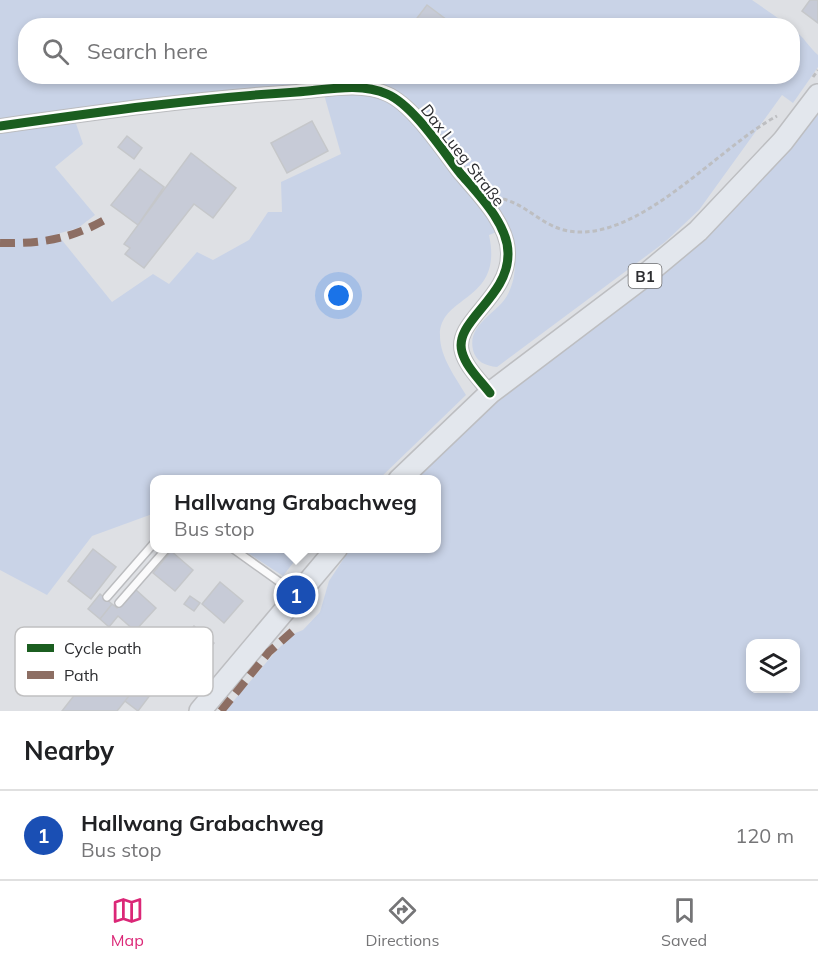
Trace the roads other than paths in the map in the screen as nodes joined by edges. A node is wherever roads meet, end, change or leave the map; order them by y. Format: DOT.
graph roads {
  1 [pos="815,87"];
  2 [pos="0,126"];
  3 [pos="490,393"];
  4 [pos="404,475"];
  5 [pos="150,548"];
  6 [pos="163,553"];
  7 [pos="238,553"];
  8 [pos="333,553"];
  9 [pos="296,595"];
  10 [pos="107,597"];
  11 [pos="119,603"];
  12 [pos="213,695"];
  13 [pos="212,696"];
  14 [pos="200,711"];
  1 -- 3 [label="main road, B1"];
  2 -- 3 [label="street, Dax Lueg Straße"];
  3 -- 4 [label="main road, B1"];
  5 -- 10 [label="lane"];
  6 -- 11 [label="lane"];
  7 -- 9 [label="lane"];
  8 -- 9 [label="main road"];
  9 -- 12 [label="main road"];
  13 -- 14 [label="main road"];
}
